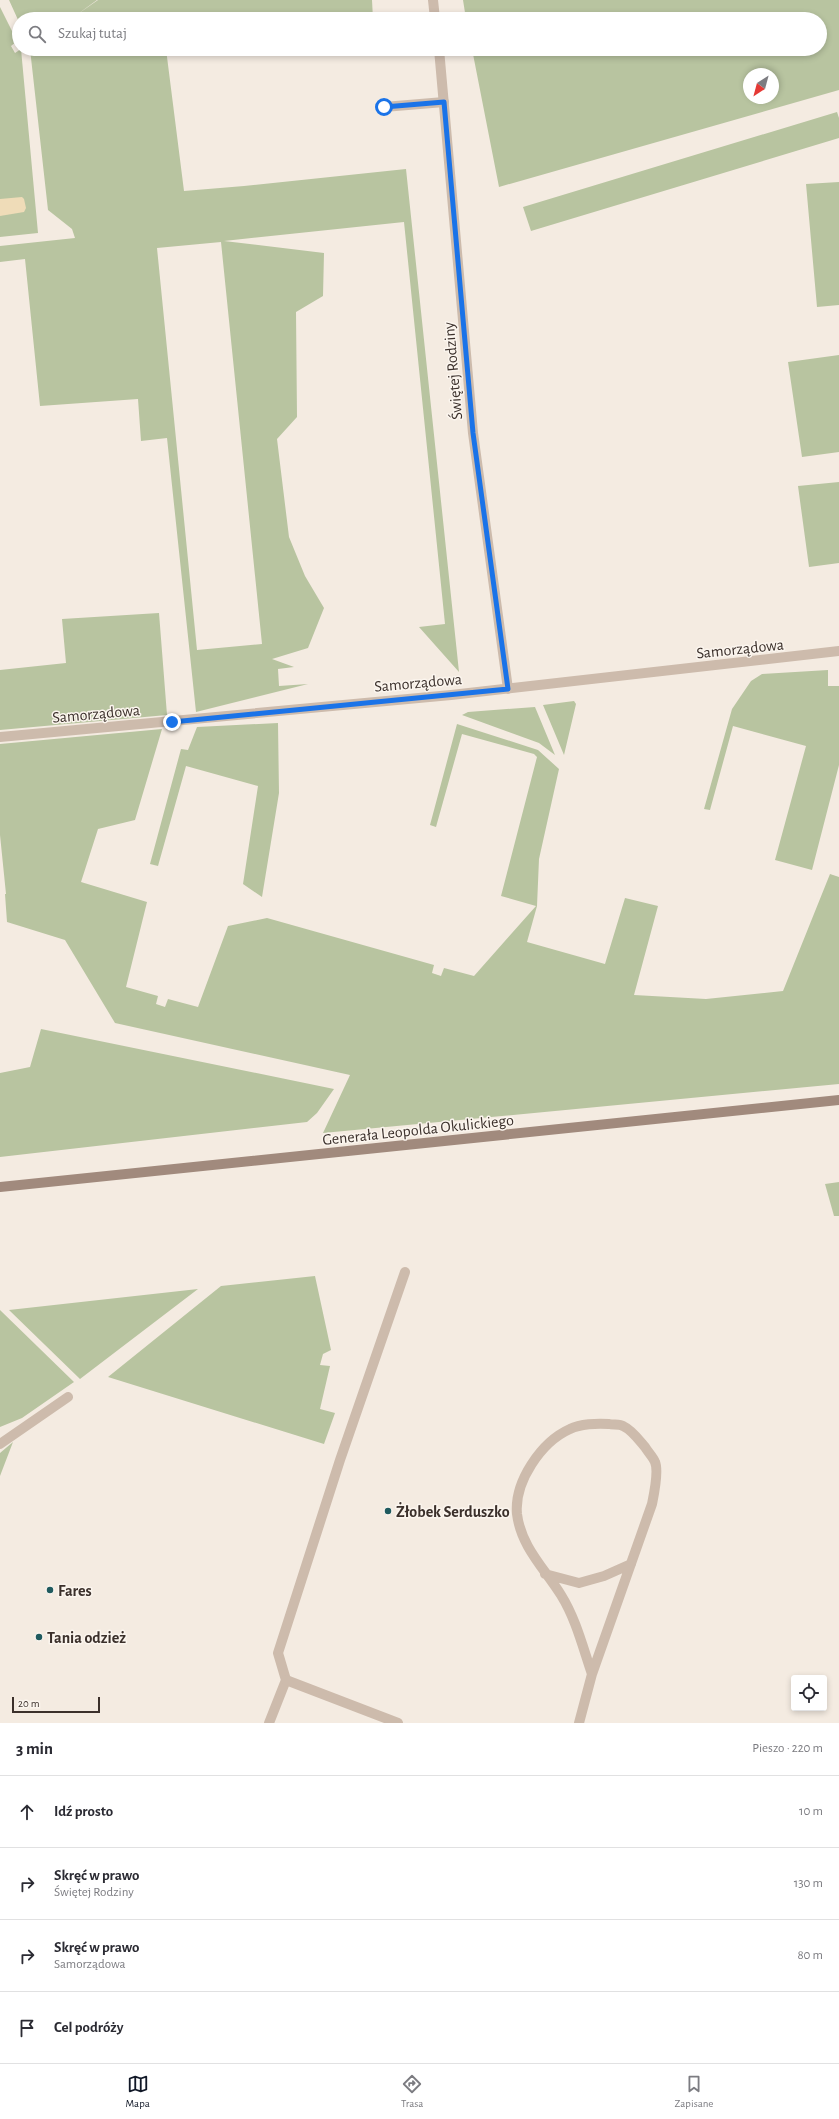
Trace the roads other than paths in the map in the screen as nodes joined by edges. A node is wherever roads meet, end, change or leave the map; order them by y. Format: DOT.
graph roads {
  1 [pos="433,0"];
  2 [pos="434,12"];
  3 [pos="440,56"];
  4 [pos="444,102"];
  5 [pos="384,107"];
  6 [pos="839,651"];
  7 [pos="508,689"];
  8 [pos="0,737"];
  9 [pos="839,1100"];
  10 [pos="0,1187"];
  11 [pos="405,1272"];
  12 [pos="68,1397"];
  13 [pos="0,1444"];
  14 [pos="631,1564"];
  15 [pos="545,1574"];
  16 [pos="592,1674"];
  17 [pos="286,1680"];
  18 [pos="269,1723"];
  19 [pos="398,1723"];
  20 [pos="580,1723"];
  1 -- 2 [label="street"];
  3 -- 4 [label="street, Świętej Rodziny"];
  4 -- 5 [label="street"];
  4 -- 7 [label="street, Świętej Rodziny"];
  6 -- 7 [label="street, Samorządowa"];
  7 -- 8 [label="street, Samorządowa"];
  9 -- 10 [label="main road, Generała Leopolda Okulickiego"];
  11 -- 17 [label="street"];
  12 -- 13 [label="street"];
  14 -- 15 [label="street"];
  14 -- 15 [label="street"];
  14 -- 16 [label="street"];
  15 -- 16 [label="street"];
  16 -- 20 [label="street"];
  17 -- 18 [label="street"];
  17 -- 19 [label="street"];
}
